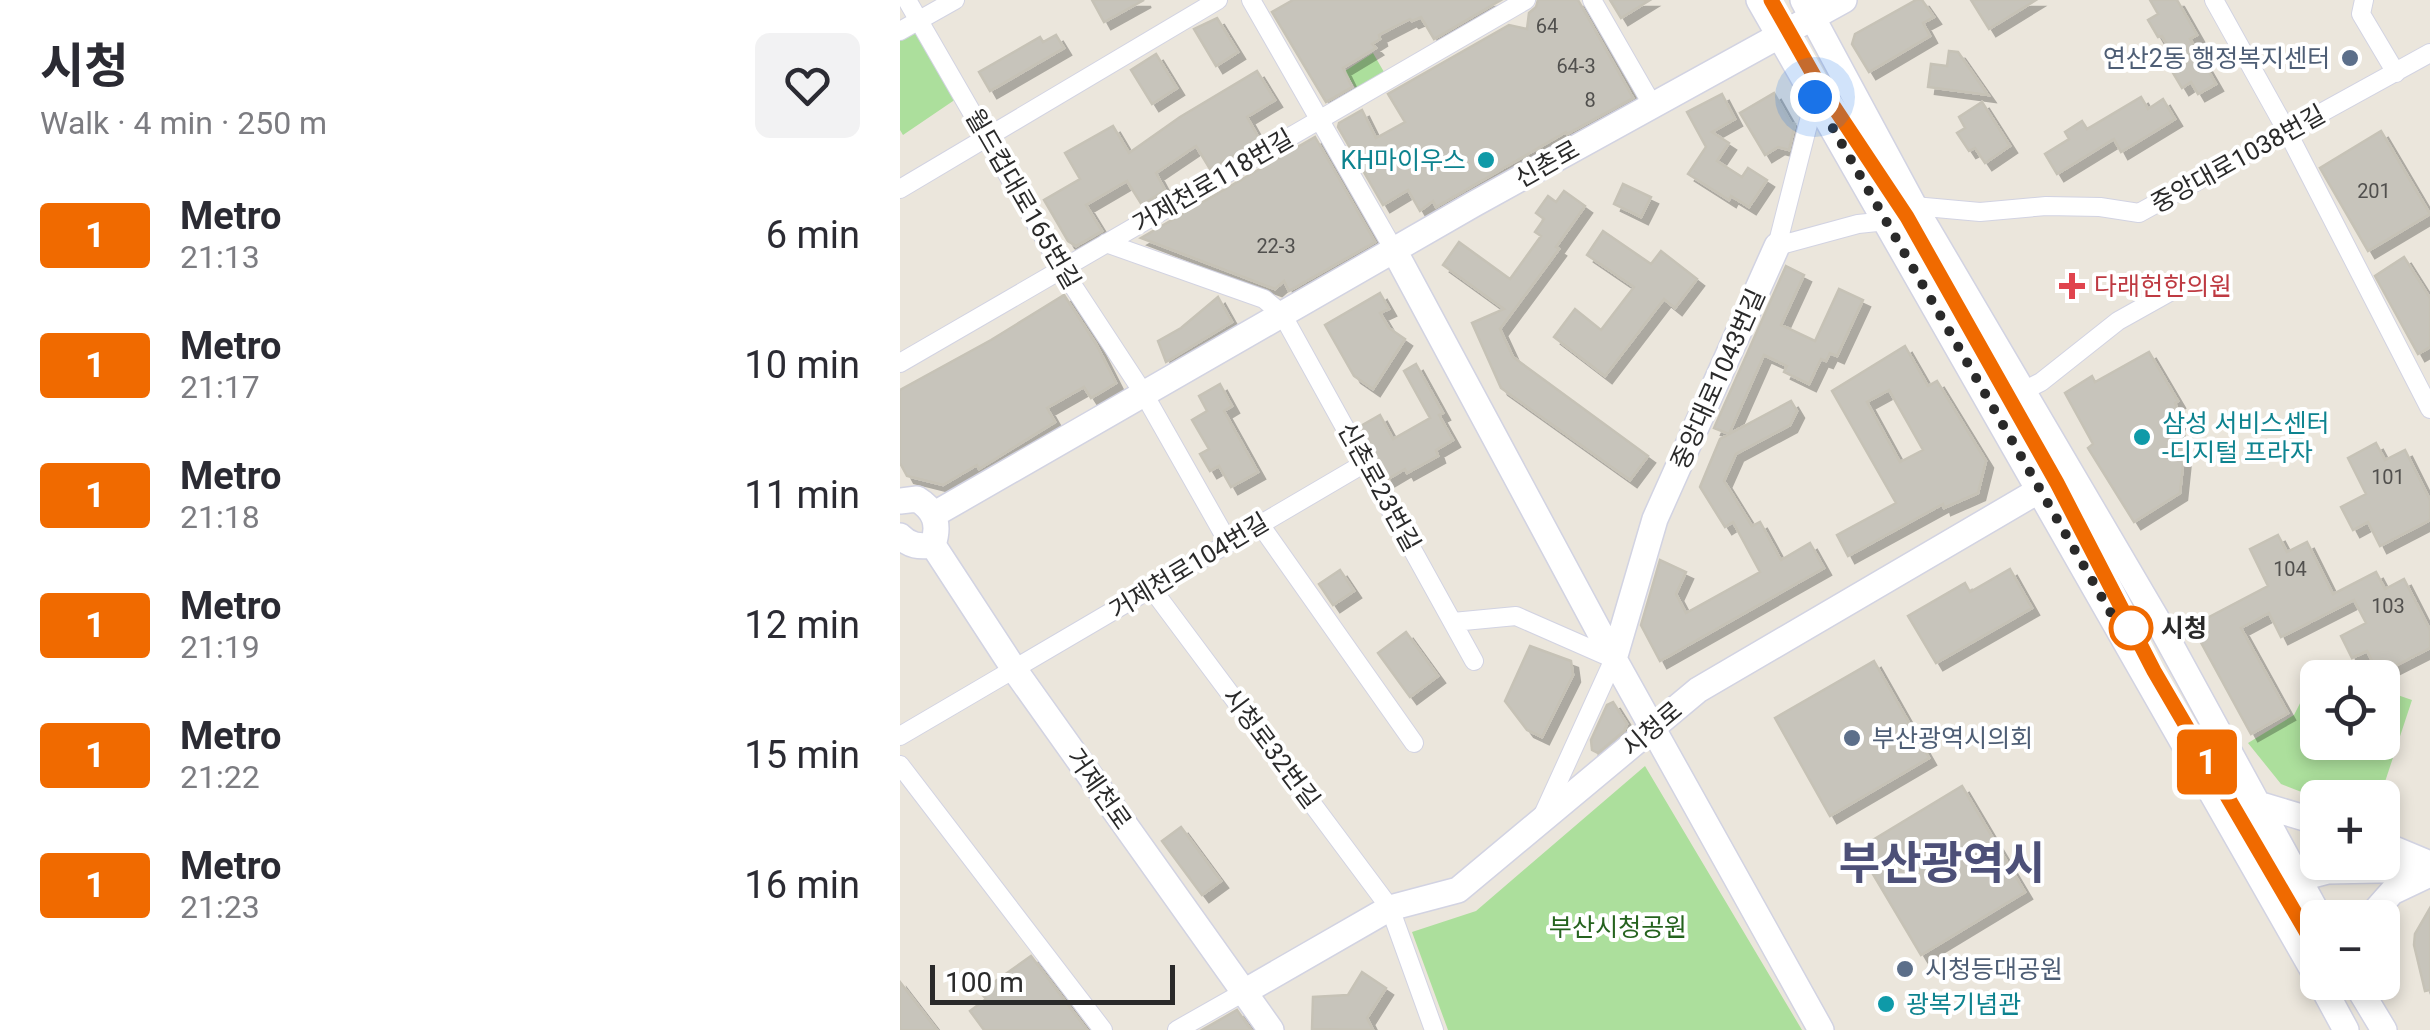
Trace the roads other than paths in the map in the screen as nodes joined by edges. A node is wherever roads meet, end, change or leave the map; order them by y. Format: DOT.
graph roads {
  1 [pos="908,0"];
  2 [pos="954,0"];
  3 [pos="1218,0"];
  4 [pos="1251,0"];
  5 [pos="1526,0"];
  6 [pos="1592,0"];
  7 [pos="1759,0"];
  8 [pos="1844,0"];
  9 [pos="2364,0"];
  10 [pos="2215,1"];
  11 [pos="1808,9"];
  12 [pos="919,20"];
  13 [pos="900,32"];
  14 [pos="1780,37"];
  15 [pos="2430,52"];
  16 [pos="2396,73"];
  17 [pos="1815,97"];
  18 [pos="1653,106"];
  19 [pos="1320,120"];
  20 [pos="2288,133"];
  21 [pos="986,136"];
  22 [pos="900,188"];
  23 [pos="1914,206"];
  24 [pos="1887,221"];
  25 [pos="1106,244"];
  26 [pos="1777,246"];
  27 [pos="1394,250"];
  28 [pos="1062,269"];
  29 [pos="2177,288"];
  30 [pos="1282,314"];
  31 [pos="900,363"];
  32 [pos="2424,386"];
  33 [pos="2024,392"];
  34 [pos="1144,394"];
  35 [pos="2430,409"];
  36 [pos="1365,463"];
  37 [pos="2070,471"];
  38 [pos="2041,490"];
  39 [pos="900,499"];
  40 [pos="933,515"];
  41 [pos="1259,523"];
  42 [pos="900,536"];
  43 [pos="1228,542"];
  44 [pos="933,545"];
  45 [pos="1152,589"];
  46 [pos="1453,622"];
  47 [pos="1614,659"];
  48 [pos="1474,661"];
  49 [pos="1014,669"];
  50 [pos="1654,729"];
  51 [pos="900,736"];
  52 [pos="1414,743"];
  53 [pos="900,764"];
  54 [pos="2261,805"];
  55 [pos="2300,817"];
  56 [pos="1540,822"];
  57 [pos="2400,853"];
  58 [pos="2430,869"];
  59 [pos="2299,878"];
  60 [pos="2269,893"];
  61 [pos="2311,900"];
  62 [pos="2385,900"];
  63 [pos="1390,908"];
  64 [pos="2300,949"];
  65 [pos="1244,992"];
  66 [pos="2329,1000"];
  67 [pos="2366,1000"];
  68 [pos="1103,1030"];
  69 [pos="1177,1030"];
  70 [pos="1270,1030"];
  71 [pos="1434,1030"];
  72 [pos="1821,1030"];
  73 [pos="2346,1030"];
  74 [pos="2384,1030"];
  1 -- 12 [label="street, 월드컵대로165번길"];
  2 -- 12 [label="street"];
  3 -- 21 [label="street"];
  4 -- 19 [label="street"];
  5 -- 19 [label="street, 거제천로118번길"];
  6 -- 18 [label="street"];
  7 -- 14 [label="main road"];
  8 -- 11 [label="main road, 신촌로"];
  9 -- 16 [label="street"];
  10 -- 20 [label="street"];
  11 -- 14 [label="main road, 신촌로"];
  11 -- 23 [label="main road"];
  12 -- 13 [label="street"];
  12 -- 21 [label="street, 월드컵대로165번길"];
  14 -- 17 [label="main road"];
  14 -- 18 [label="main road, 신촌로"];
  15 -- 16 [label="street, 중앙대로1038번길"];
  16 -- 20 [label="street, 중앙대로1038번길"];
  17 -- 24 [label="main road"];
  17 -- 26 [label="street, 중앙대로1043번길"];
  18 -- 27 [label="main road, 신촌로"];
  19 -- 25 [label="street, 거제천로118번길"];
  19 -- 27 [label="street"];
  20 -- 23 [label="street, 중앙대로1038번길"];
  20 -- 32 [label="street"];
  21 -- 22 [label="street"];
  21 -- 28 [label="street, 월드컵대로165번길"];
  23 -- 33 [label="main road"];
  24 -- 26 [label="street"];
  24 -- 38 [label="main road"];
  25 -- 28 [label="street, 거제천로118번길"];
  25 -- 30 [label="street"];
  26 -- 47 [label="main road, 중앙대로1043번길"];
  27 -- 30 [label="main road, 신촌로"];
  27 -- 47 [label="main road"];
  28 -- 31 [label="street, 거제천로118번길"];
  28 -- 34 [label="street, 월드컵대로165번길"];
  29 -- 33 [label="street"];
  30 -- 34 [label="main road, 신촌로"];
  30 -- 36 [label="street, 신촌로23번길"];
  32 -- 35 [label="street"];
  33 -- 37 [label="main road"];
  34 -- 40 [label="main road, 신촌로"];
  34 -- 43 [label="street"];
  36 -- 41 [label="street, 거제천로104번길"];
  36 -- 46 [label="street, 신촌로23번길"];
  37 -- 38 [label="main road, 시청로"];
  37 -- 54 [label="main road"];
  38 -- 50 [label="main road, 시청로"];
  38 -- 60 [label="main road"];
  39 -- 40 [label="main road"];
  40 -- 44 [label="main road"];
  41 -- 43 [label="street, 거제천로104번길"];
  41 -- 52 [label="street"];
  42 -- 44 [label="main road"];
  43 -- 45 [label="street, 거제천로104번길"];
  44 -- 49 [label="main road, 거제천로"];
  45 -- 49 [label="street, 거제천로104번길"];
  45 -- 63 [label="street, 시청로32번길"];
  46 -- 47 [label="street"];
  46 -- 48 [label="street, 신촌로23번길"];
  47 -- 50 [label="main road"];
  47 -- 56 [label="street, 중앙대로1043번길"];
  49 -- 51 [label="street, 거제천로104번길"];
  49 -- 65 [label="main road, 거제천로"];
  50 -- 56 [label="main road, 시청로"];
  50 -- 72 [label="main road"];
  53 -- 68 [label="street"];
  54 -- 55 [label="main road"];
  54 -- 59 [label="main road"];
  56 -- 63 [label="main road, 시청로"];
  57 -- 58 [label="main road"];
  58 -- 59 [label="main road"];
  58 -- 62 [label="main road"];
  59 -- 60 [label="main road"];
  59 -- 61 [label="main road"];
  60 -- 64 [label="main road"];
  63 -- 65 [label="main road, 시청로"];
  63 -- 71 [label="street, 시청로32번길"];
  65 -- 69 [label="street"];
  65 -- 70 [label="main road, 거제천로"];
  66 -- 73 [label="main road"];
  67 -- 74 [label="main road"];
}
